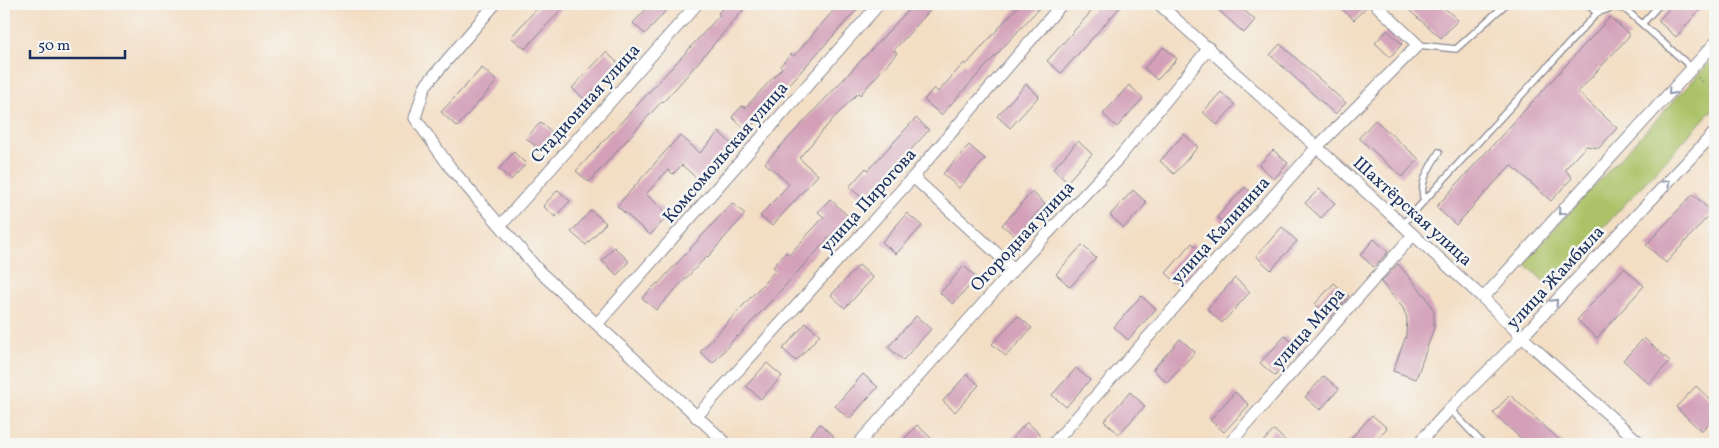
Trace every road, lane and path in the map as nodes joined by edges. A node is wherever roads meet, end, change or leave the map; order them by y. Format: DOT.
graph roads {
  1 [pos="495,4"];
  2 [pos="697,4"];
  3 [pos="879,4"];
  4 [pos="1062,4"];
  5 [pos="1159,4"];
  6 [pos="1375,4"];
  7 [pos="1506,4"];
  8 [pos="1587,4"];
  9 [pos="1660,4"];
  10 [pos="1597,14"];
  11 [pos="1642,24"];
  12 [pos="1715,43"];
  13 [pos="1418,45"];
  14 [pos="1209,48"];
  15 [pos="1690,71"];
  16 [pos="1715,91"];
  17 [pos="1715,132"];
  18 [pos="1317,147"];
  19 [pos="1439,152"];
  20 [pos="913,176"];
  21 [pos="1424,201"];
  22 [pos="500,225"];
  23 [pos="1402,225"];
  24 [pos="1413,235"];
  25 [pos="1014,269"];
  26 [pos="1483,298"];
  27 [pos="597,324"];
  28 [pos="1522,337"];
  29 [pos="1450,409"];
  30 [pos="696,417"];
  31 [pos="727,444"];
  32 [pos="858,444"];
  33 [pos="1053,444"];
  34 [pos="1229,444"];
  35 [pos="1418,444"];
  36 [pos="1483,444"];
  37 [pos="1642,444"];
  1 -- 22 [label="street"];
  2 -- 22 [label="street, Стадионная улица"];
  3 -- 27 [label="street, Комсомольская улица"];
  4 -- 20 [label="street, улица Пирогова"];
  5 -- 14 [label="street, Шахтёрская улица"];
  6 -- 13 [label="street"];
  7 -- 13 [label="lane"];
  8 -- 10 [label="lane"];
  9 -- 11 [label="lane"];
  10 -- 11 [label="lane"];
  10 -- 21 [label="lane"];
  11 -- 15 [label="lane"];
  12 -- 15 [label="street"];
  13 -- 18 [label="street, улица Калинина"];
  14 -- 18 [label="street, Шахтёрская улица"];
  14 -- 25 [label="street, Огородная улица"];
  15 -- 16 [label="path"];
  15 -- 26 [label="street, one-way"];
  28 -- 17 [label="street, улица Жамбыла, one-way"];
  18 -- 23 [label="street, Шахтёрская улица"];
  18 -- 33 [label="street, улица Калинина"];
  19 -- 21 [label="lane"];
  20 -- 25 [label="street"];
  20 -- 30 [label="street, улица Пирогова"];
  21 -- 23 [label="lane"];
  22 -- 27 [label="street"];
  23 -- 24 [label="street, Шахтёрская улица"];
  24 -- 26 [label="street, Шахтёрская улица"];
  24 -- 34 [label="street, улица Мира"];
  25 -- 32 [label="street, Огородная улица"];
  26 -- 28 [label="street, Шахтёрская улица"];
  27 -- 30 [label="street"];
  28 -- 29 [label="street, улица Жамбыла"];
  28 -- 37 [label="street, Шахтёрская улица"];
  29 -- 35 [label="street, улица Жамбыла"];
  29 -- 36 [label="lane"];
  30 -- 31 [label="street"];
}
